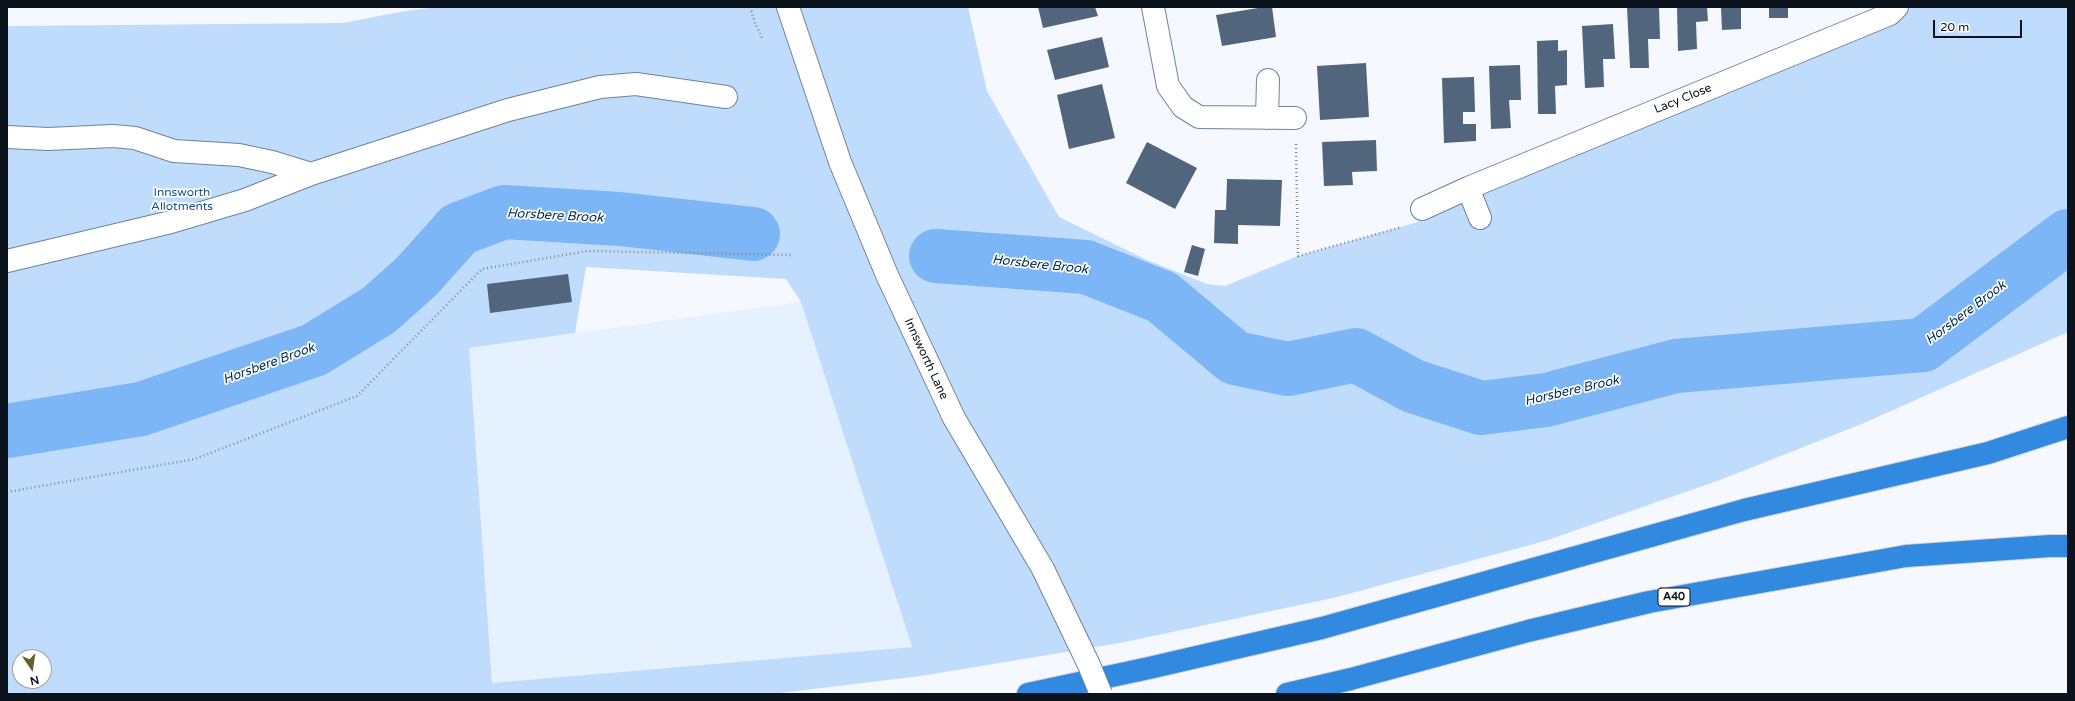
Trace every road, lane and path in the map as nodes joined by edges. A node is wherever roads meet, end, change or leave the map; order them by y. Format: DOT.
graph roads {
  1 [pos="750,7"];
  2 [pos="1153,7"];
  3 [pos="1897,7"];
  4 [pos="794,8"];
  5 [pos="763,40"];
  6 [pos="1268,80"];
  7 [pos="726,97"];
  8 [pos="1267,118"];
  9 [pos="1295,118"];
  10 [pos="7,137"];
  11 [pos="311,174"];
  12 [pos="1468,188"];
  13 [pos="1422,209"];
  14 [pos="1480,218"];
  15 [pos="793,255"];
  16 [pos="7,260"];
  17 [pos="2068,427"];
  18 [pos="7,492"];
  19 [pos="2068,546"];
  20 [pos="1028,694"];
  21 [pos="1101,694"];
  22 [pos="1287,694"];
  1 -- 5 [label="path"];
  2 -- 8 [label="street"];
  3 -- 12 [label="street, Lacy Close"];
  4 -- 21 [label="street, Innsworth Lane, bridge"];
  6 -- 8 [label="street"];
  7 -- 11 [label="street"];
  8 -- 9 [label="street"];
  9 -- 13 [label="path"];
  10 -- 11 [label="street"];
  11 -- 16 [label="street"];
  12 -- 13 [label="street, Lacy Close"];
  12 -- 14 [label="street"];
  15 -- 18 [label="path"];
  17 -- 20 [label="highway"];
  19 -- 22 [label="highway, A40"];
}
